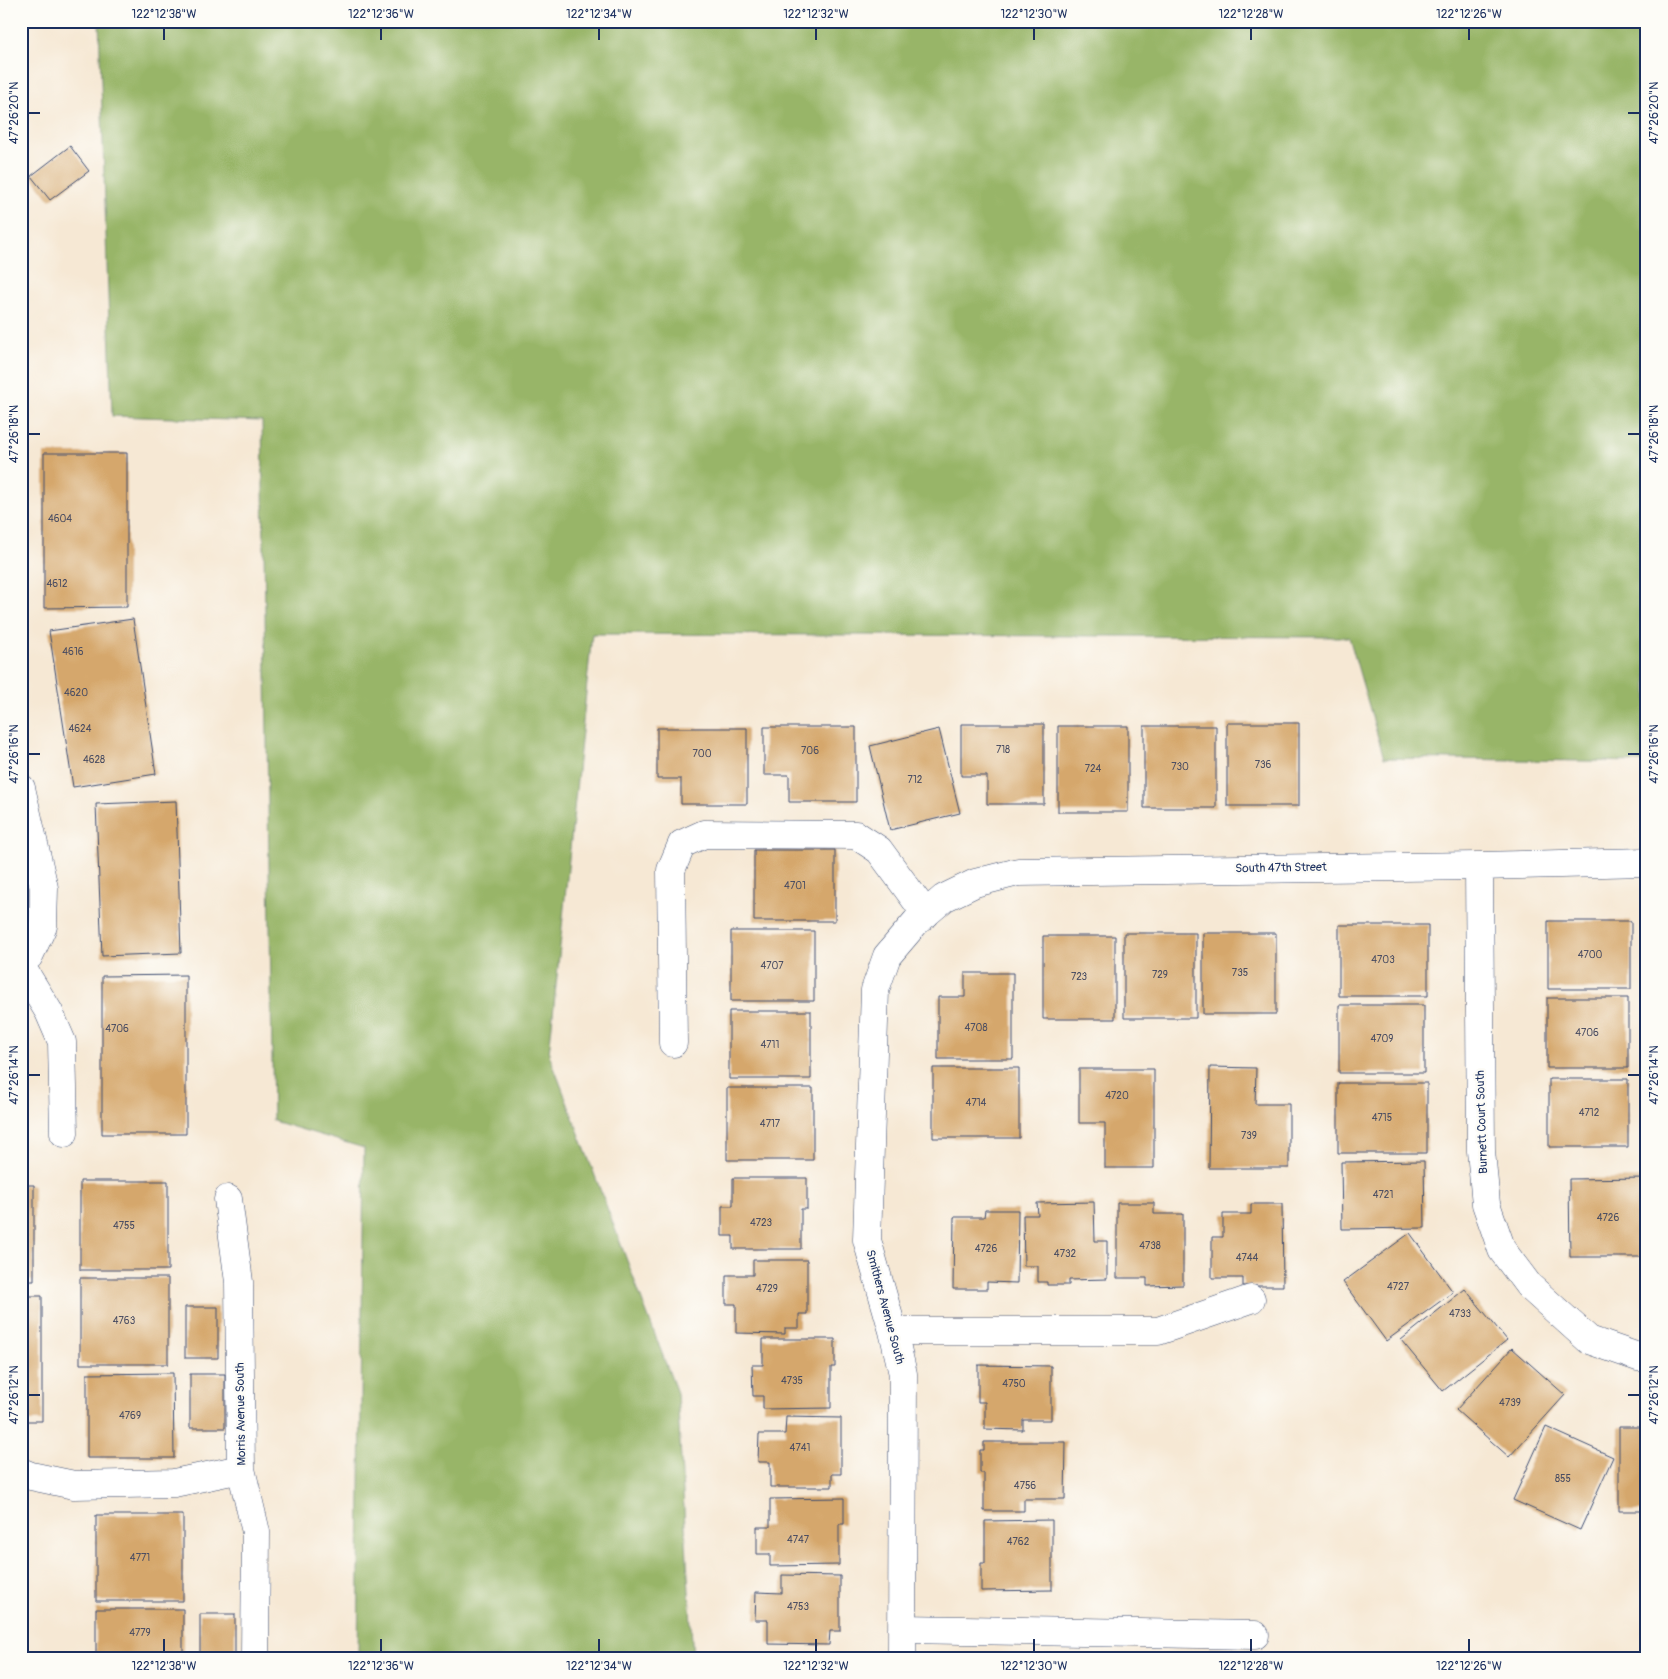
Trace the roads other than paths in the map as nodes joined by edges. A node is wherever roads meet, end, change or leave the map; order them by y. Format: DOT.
graph roads {
  1 [pos="21,788"];
  2 [pos="1647,862"];
  3 [pos="1479,866"];
  4 [pos="926,914"];
  5 [pos="21,964"];
  6 [pos="673,1043"];
  7 [pos="64,1133"];
  8 [pos="228,1199"];
  9 [pos="1251,1299"];
  10 [pos="893,1331"];
  11 [pos="1647,1358"];
  12 [pos="241,1469"];
  13 [pos="21,1472"];
  14 [pos="902,1629"];
  15 [pos="1256,1635"];
  16 [pos="255,1658"];
  17 [pos="902,1658"];
  1 -- 5 [label="street"];
  2 -- 3 [label="street, South 47th Street"];
  3 -- 4 [label="street, South 47th Street"];
  3 -- 11 [label="street, Burnett Court South"];
  4 -- 6 [label="street"];
  4 -- 10 [label="street, Smithers Avenue South"];
  5 -- 7 [label="street"];
  8 -- 12 [label="street, Morris Avenue South"];
  9 -- 10 [label="street"];
  10 -- 14 [label="street, Smithers Avenue South"];
  12 -- 13 [label="street"];
  12 -- 16 [label="street, Morris Avenue South"];
  14 -- 15 [label="street"];
  14 -- 17 [label="street, Smithers Avenue South"];
}
